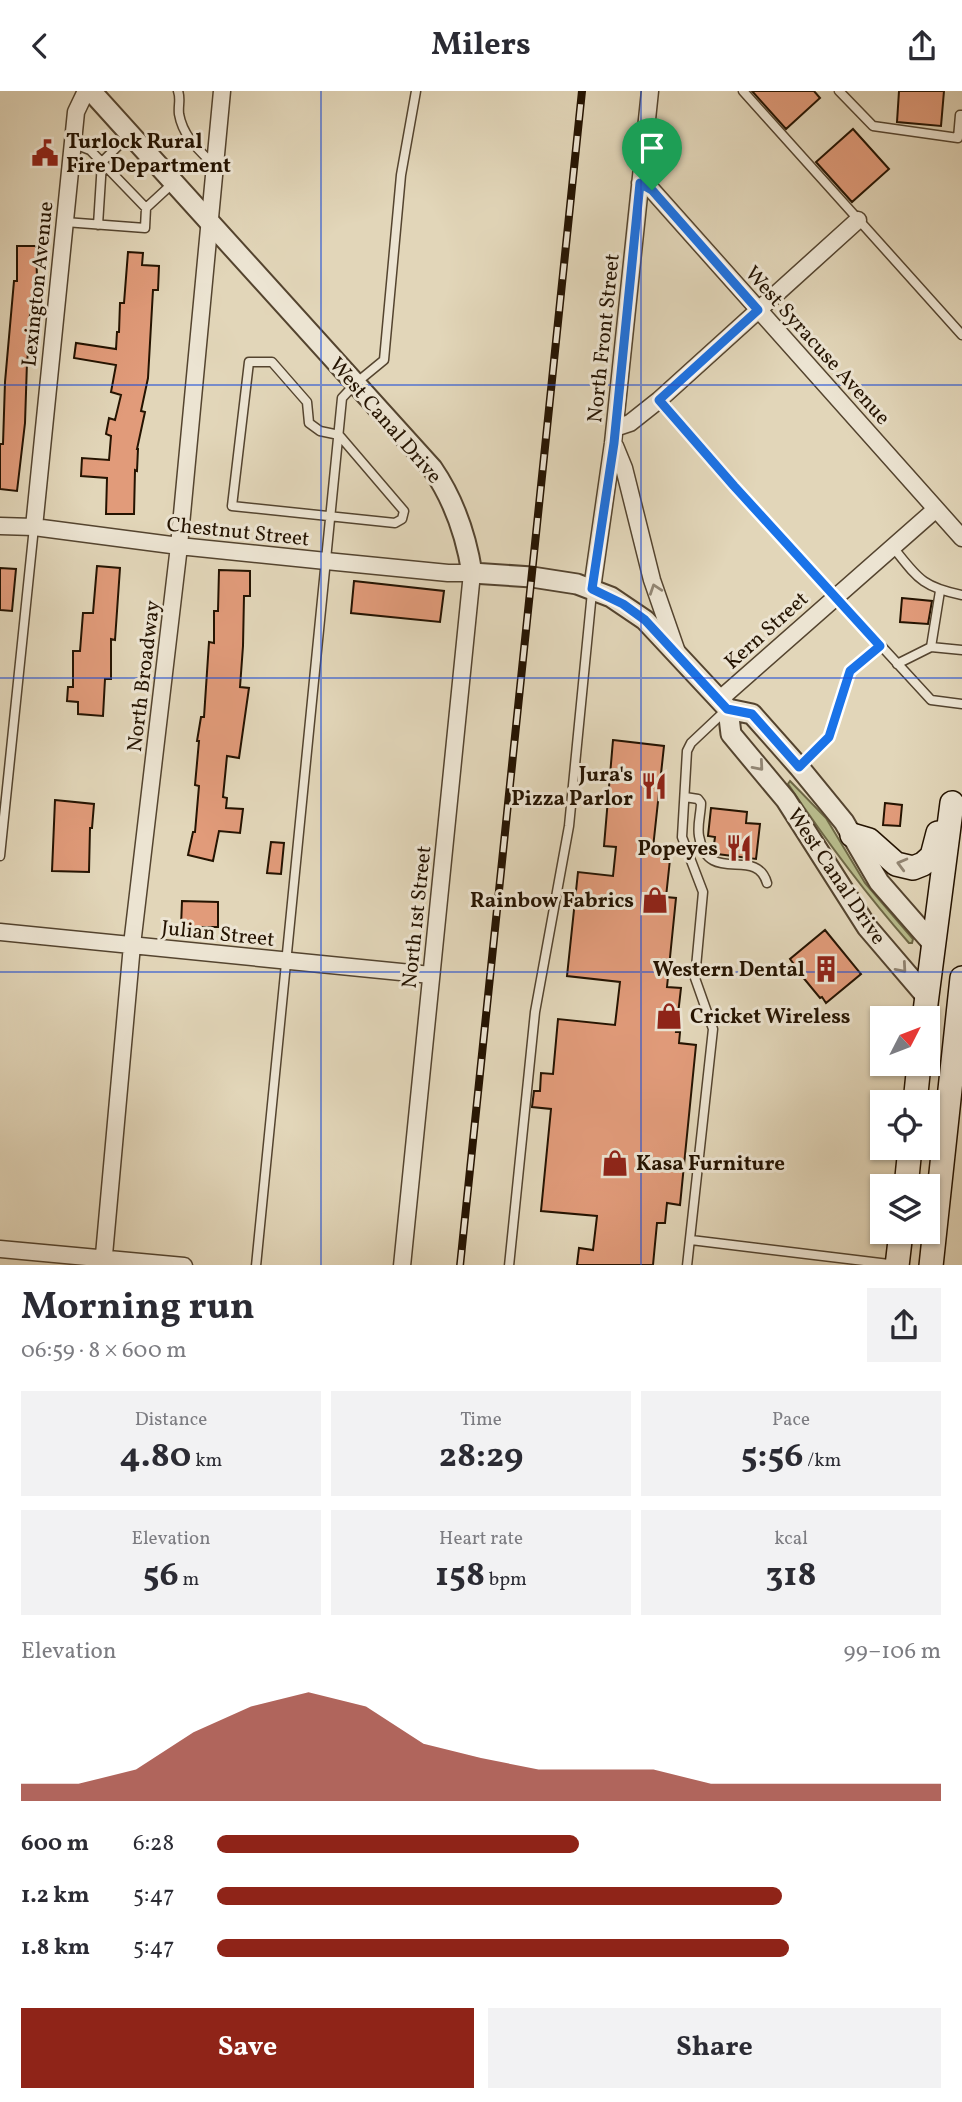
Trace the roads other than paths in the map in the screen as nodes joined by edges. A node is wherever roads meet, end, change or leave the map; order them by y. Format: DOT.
graph roads {
  1 [pos="89,91"];
  2 [pos="178,91"];
  3 [pos="222,91"];
  4 [pos="415,91"];
  5 [pos="650,91"];
  6 [pos="743,91"];
  7 [pos="839,91"];
  8 [pos="962,115"];
  9 [pos="130,134"];
  10 [pos="72,143"];
  11 [pos="102,162"];
  12 [pos="215,166"];
  13 [pos="174,182"];
  14 [pos="640,183"];
  15 [pos="146,208"];
  16 [pos="858,220"];
  17 [pos="65,222"];
  18 [pos="210,222"];
  19 [pos="97,225"];
  20 [pos="758,310"];
  21 [pos="962,335"];
  22 [pos="356,383"];
  23 [pos="659,400"];
  24 [pos="339,435"];
  25 [pos="614,435"];
  26 [pos="936,509"];
  27 [pos="330,516"];
  28 [pos="0,526"];
  29 [pos="34,527"];
  30 [pos="962,538"];
  31 [pos="179,546"];
  32 [pos="892,546"];
  33 [pos="326,561"];
  34 [pos="472,573"];
  35 [pos="592,589"];
  36 [pos="940,591"];
  37 [pos="962,595"];
  38 [pos="835,597"];
  39 [pos="880,646"];
  40 [pos="931,646"];
  41 [pos="962,650"];
  42 [pos="677,654"];
  43 [pos="897,664"];
  44 [pos="723,704"];
  45 [pos="962,704"];
  46 [pos="799,767"];
  47 [pos="685,797"];
  48 [pos="957,797"];
  49 [pos="852,835"];
  50 [pos="0,856"];
  51 [pos="767,883"];
  52 [pos="0,932"];
  53 [pos="132,945"];
  54 [pos="934,945"];
  55 [pos="286,961"];
  56 [pos="431,975"];
  57 [pos="962,978"];
  58 [pos="924,1006"];
  59 [pos="925,1006"];
  60 [pos="940,1018"];
  61 [pos="959,1032"];
  62 [pos="691,1240"];
  63 [pos="900,1244"];
  64 [pos="0,1249"];
  65 [pos="103,1261"];
  66 [pos="184,1265"];
  67 [pos="256,1265"];
  68 [pos="402,1265"];
  69 [pos="509,1265"];
  70 [pos="687,1265"];
  71 [pos="899,1265"];
  72 [pos="931,1265"];
  1 -- 9 [label="street, West Canal Drive"];
  1 -- 10 [label="street, Lexington Avenue"];
  2 -- 12 [label="lane"];
  3 -- 12 [label="street, North Broadway"];
  4 -- 22 [label="lane"];
  5 -- 14 [label="street, North Front Street"];
  6 -- 16 [label="lane"];
  7 -- 8 [label="lane"];
  9 -- 11 [label="lane"];
  9 -- 13 [label="street, West Canal Drive"];
  10 -- 11 [label="lane"];
  10 -- 17 [label="street, Lexington Avenue"];
  11 -- 15 [label="lane"];
  11 -- 19 [label="lane"];
  12 -- 18 [label="street, North Broadway"];
  13 -- 15 [label="lane"];
  13 -- 18 [label="street, West Canal Drive"];
  14 -- 20 [label="street, West Syracuse Avenue"];
  14 -- 25 [label="street, North Front Street"];
  15 -- 19 [label="lane"];
  16 -- 20 [label="street"];
  16 -- 21 [label="lane"];
  17 -- 19 [label="lane"];
  17 -- 29 [label="street, Lexington Avenue"];
  18 -- 22 [label="street, West Canal Drive"];
  18 -- 31 [label="street, North Broadway"];
  20 -- 23 [label="street"];
  20 -- 26 [label="street, West Syracuse Avenue"];
  22 -- 24 [label="lane"];
  22 -- 34 [label="street, West Canal Drive"];
  23 -- 25 [label="street"];
  23 -- 38 [label="lane"];
  24 -- 27 [label="lane"];
  24 -- 27 [label="lane"];
  24 -- 27 [label="lane"];
  25 -- 35 [label="street, North Front Street"];
  42 -- 25 [label="street, one-way"];
  26 -- 30 [label="street, West Syracuse Avenue"];
  26 -- 32 [label="street, Kern Street"];
  27 -- 33 [label="lane"];
  28 -- 29 [label="street, Chestnut Street"];
  29 -- 31 [label="street, Chestnut Street"];
  29 -- 50 [label="lane"];
  31 -- 33 [label="street, Chestnut Street"];
  31 -- 53 [label="street, North Broadway"];
  32 -- 36 [label="lane"];
  32 -- 38 [label="street, Kern Street"];
  33 -- 34 [label="street, Chestnut Street"];
  33 -- 55 [label="lane"];
  34 -- 35 [label="street, West Canal Drive"];
  34 -- 56 [label="street, North 1st Street"];
  35 -- 42 [label="street, West Canal Drive"];
  35 -- 69 [label="lane"];
  36 -- 37 [label="lane"];
  36 -- 40 [label="lane"];
  38 -- 39 [label="lane"];
  38 -- 44 [label="street, Kern Street"];
  39 -- 43 [label="lane"];
  39 -- 46 [label="lane"];
  40 -- 41 [label="lane"];
  40 -- 43 [label="lane"];
  42 -- 44 [label="street, West Canal Drive"];
  43 -- 45 [label="lane"];
  44 -- 46 [label="street, West Canal Drive"];
  44 -- 47 [label="lane"];
  44 -- 58 [label="street, West Canal Drive, one-way"];
  46 -- 49 [label="street, West Canal Drive"];
  47 -- 51 [label="lane"];
  47 -- 62 [label="lane"];
  48 -- 49 [label="main road, one-way"];
  48 -- 54 [label="main road"];
  49 -- 54 [label="street, West Canal Drive"];
  52 -- 53 [label="street, Julian Street"];
  53 -- 55 [label="street, Julian Street"];
  53 -- 65 [label="street, North Broadway"];
  54 -- 57 [label="main road, West Canal Drive"];
  54 -- 59 [label="main road"];
  55 -- 56 [label="street, Julian Street"];
  55 -- 67 [label="lane"];
  56 -- 68 [label="street, North 1st Street"];
  57 -- 61 [label="main road"];
  60 -- 61 [label="main road, West Canal Drive"];
  61 -- 72 [label="main road"];
  62 -- 70 [label="lane"];
  62 -- 71 [label="lane"];
  63 -- 71 [label="main road"];
  64 -- 65 [label="street"];
  65 -- 66 [label="street"];
}
